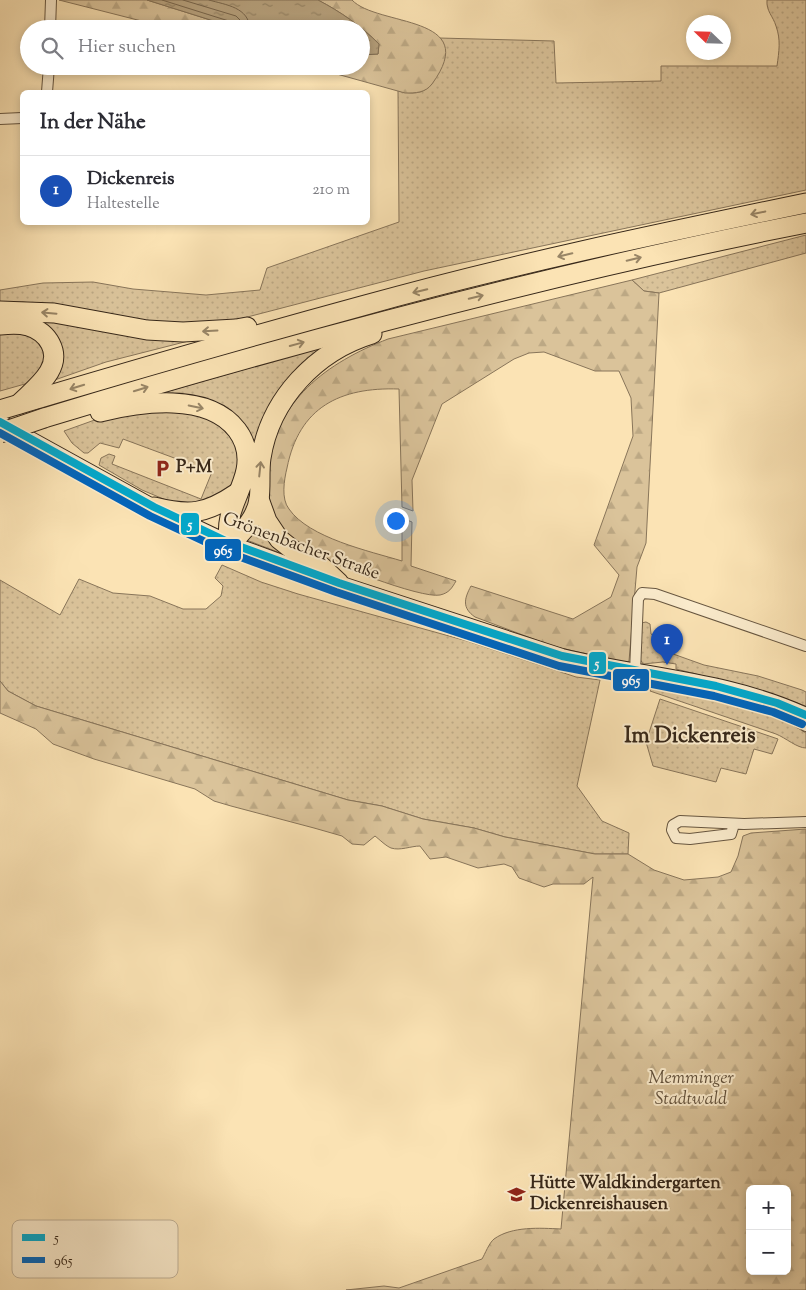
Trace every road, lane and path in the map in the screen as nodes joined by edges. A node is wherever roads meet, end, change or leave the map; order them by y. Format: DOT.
graph roads {
  1 [pos="51,0"];
  2 [pos="50,20"];
  3 [pos="48,75"];
  4 [pos="47,90"];
  5 [pos="20,118"];
  6 [pos="0,119"];
  7 [pos="806,203"];
  8 [pos="806,223"];
  9 [pos="428,308"];
  10 [pos="0,311"];
  11 [pos="309,321"];
  12 [pos="0,325"];
  13 [pos="18,404"];
  14 [pos="0,410"];
  15 [pos="44,418"];
  16 [pos="0,422"];
  17 [pos="0,432"];
  18 [pos="237,493"];
  19 [pos="259,500"];
  20 [pos="154,507"];
  21 [pos="230,543"];
  22 [pos="339,583"];
  23 [pos="806,646"];
  24 [pos="635,672"];
  25 [pos="802,713"];
  26 [pos="806,725"];
  27 [pos="806,822"];
  28 [pos="734,824"];
  1 -- 2 [label="street"];
  3 -- 4 [label="street"];
  5 -- 6 [label="street"];
  7 -- 11 [label="highway, one-way"];
  9 -- 8 [label="highway, one-way"];
  15 -- 9 [label="highway, one-way"];
  19 -- 9 [label="highway, one-way"];
  11 -- 10 [label="highway, one-way"];
  11 -- 13 [label="highway, one-way"];
  12 -- 13 [label="highway"];
  13 -- 14 [label="highway"];
  15 -- 17 [label="highway, bridge"];
  15 -- 18 [label="highway, one-way"];
  16 -- 20 [label="main road, Grönenbacher Straße"];
  18 -- 20 [label="highway"];
  18 -- 21 [label="highway"];
  19 -- 21 [label="highway"];
  19 -- 22 [label="highway"];
  20 -- 21 [label="main road, Grönenbacher Straße"];
  21 -- 22 [label="main road, Grönenbacher Straße"];
  22 -- 24 [label="main road, Grönenbacher Straße"];
  23 -- 24 [label="street"];
  24 -- 25 [label="main road, Grönenbacher Straße"];
  25 -- 26 [label="street"];
  27 -- 28 [label="street"];
  28 -- 28 [label="street"];
}
